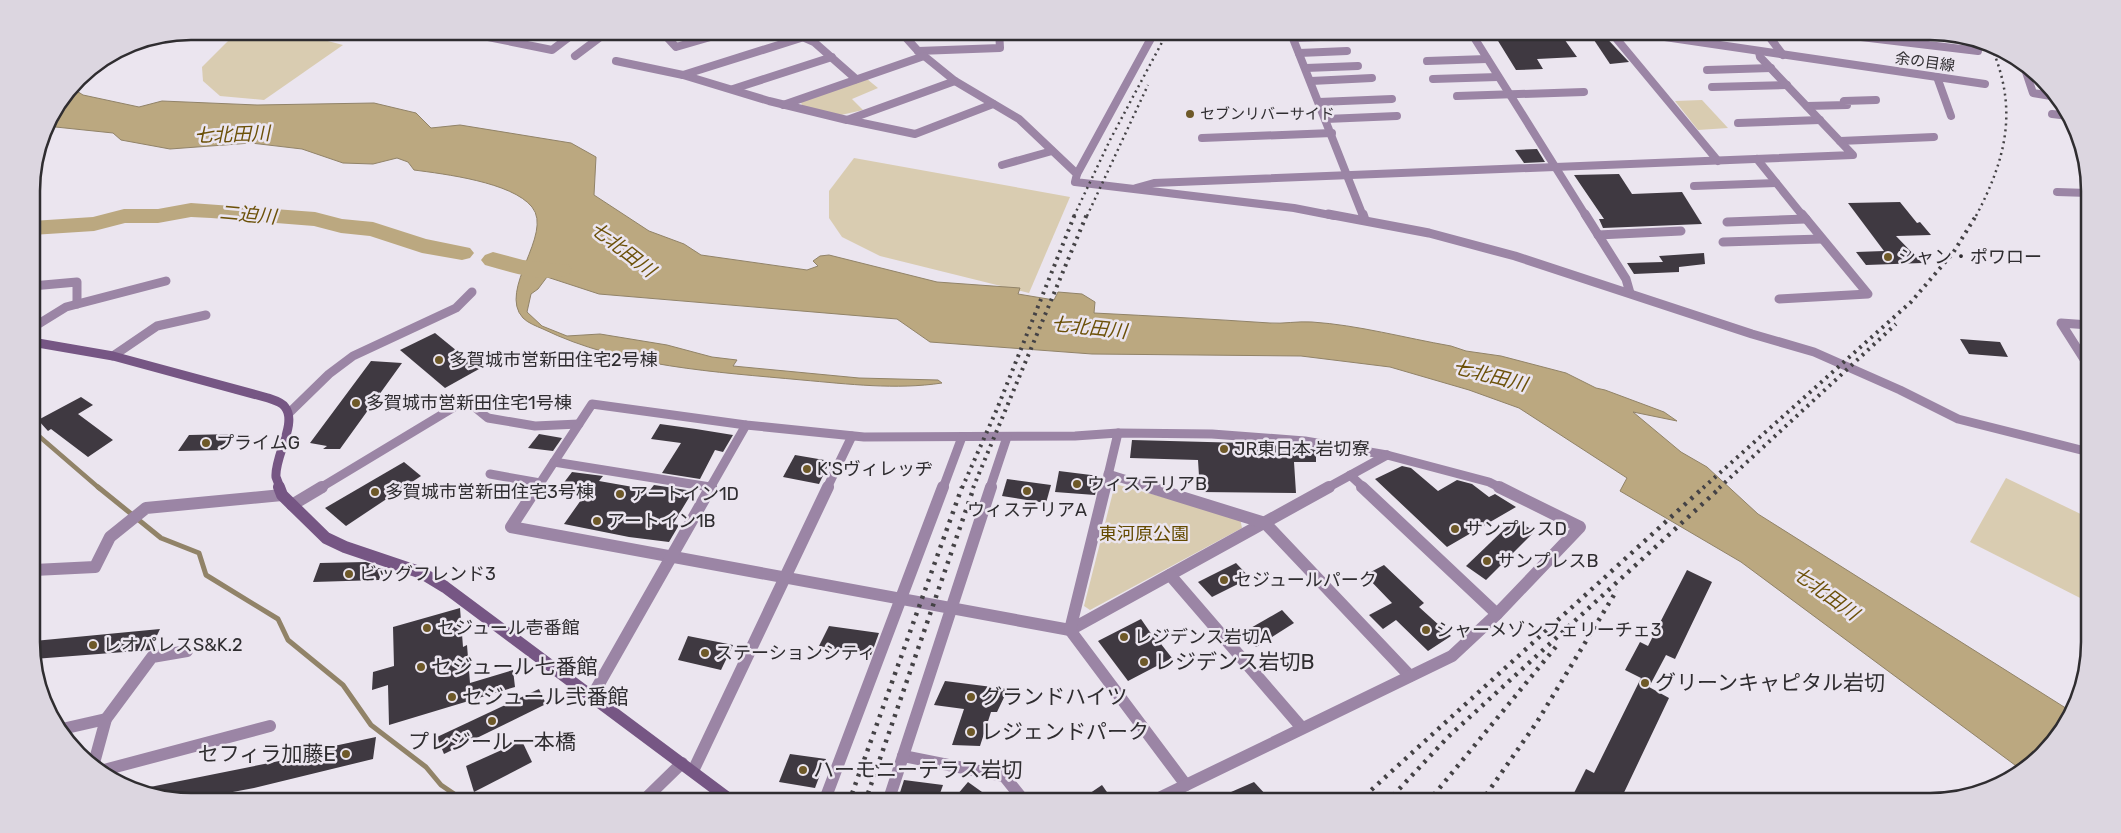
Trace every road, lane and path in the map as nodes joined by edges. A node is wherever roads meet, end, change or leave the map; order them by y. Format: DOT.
graph roads {
  1 [pos="503,40"];
  2 [pos="565,40"];
  3 [pos="595,40"];
  4 [pos="669,40"];
  5 [pos="702,40"];
  6 [pos="794,40"];
  7 [pos="810,40"];
  8 [pos="909,40"];
  9 [pos="1000,40"];
  10 [pos="1150,40"];
  11 [pos="1294,40"];
  12 [pos="1475,40"];
  13 [pos="1617,40"];
  14 [pos="1677,40"];
  15 [pos="1772,40"];
  16 [pos="1886,40"];
  17 [pos="1977,47"];
  18 [pos="1347,51"];
  19 [pos="921,53"];
  20 [pos="1299,53"];
  21 [pos="1760,54"];
  22 [pos="1783,55"];
  23 [pos="575,56"];
  24 [pos="832,57"];
  25 [pos="1487,59"];
  26 [pos="616,61"];
  27 [pos="1427,61"];
  28 [pos="1358,66"];
  29 [pos="1306,68"];
  30 [pos="1770,68"];
  31 [pos="1707,70"];
  32 [pos="682,75"];
  33 [pos="2027,75"];
  34 [pos="1498,77"];
  35 [pos="1937,77"];
  36 [pos="1372,78"];
  37 [pos="856,79"];
  38 [pos="1433,79"];
  39 [pos="955,81"];
  40 [pos="1311,81"];
  41 [pos="1985,84"];
  42 [pos="1787,85"];
  43 [pos="1712,87"];
  44 [pos="733,89"];
  45 [pos="1584,92"];
  46 [pos="1509,94"];
  47 [pos="1457,96"];
  48 [pos="2048,96"];
  49 [pos="1392,99"];
  50 [pos="1876,100"];
  51 [pos="1319,102"];
  52 [pos="993,104"];
  53 [pos="783,105"];
  54 [pos="1807,106"];
  55 [pos="2052,114"];
  56 [pos="2061,115"];
  57 [pos="1397,116"];
  58 [pos="1951,116"];
  59 [pos="1326,119"];
  60 [pos="847,120"];
  61 [pos="1820,120"];
  62 [pos="1738,123"];
  63 [pos="1332,133"];
  64 [pos="1934,137"];
  65 [pos="1202,138"];
  66 [pos="1840,141"];
  67 [pos="1052,151"];
  68 [pos="1757,159"];
  69 [pos="1718,161"];
  70 [pos="1002,165"];
  71 [pos="1554,168"];
  72 [pos="1077,174"];
  73 [pos="1348,174"];
  74 [pos="1776,182"];
  75 [pos="1694,186"];
  76 [pos="1133,190"];
  77 [pos="2057,192"];
  78 [pos="2081,193"];
  79 [pos="1806,219"];
  80 [pos="1365,220"];
  81 [pos="1727,222"];
  82 [pos="1681,232"];
  83 [pos="1598,235"];
  84 [pos="1822,239"];
  85 [pos="1723,242"];
  86 [pos="166,281"];
  87 [pos="40,285"];
  88 [pos="472,292"];
  89 [pos="1630,293"];
  90 [pos="1779,298"];
  91 [pos="77,304"];
  92 [pos="206,315"];
  93 [pos="40,322"];
  94 [pos="2081,324"];
  95 [pos="40,343"];
  96 [pos="2081,354"];
  97 [pos="113,356"];
  98 [pos="289,413"];
  99 [pos="579,424"];
  100 [pos="746,425"];
  101 [pos="1118,433"];
  102 [pos="852,436"];
  103 [pos="1007,437"];
  104 [pos="962,438"];
  105 [pos="2081,450"];
  106 [pos="1387,455"];
  107 [pos="554,462"];
  108 [pos="490,474"];
  109 [pos="1108,474"];
  110 [pos="1350,475"];
  111 [pos="540,483"];
  112 [pos="710,487"];
  113 [pos="282,495"];
  114 [pos="292,506"];
  115 [pos="1265,523"];
  116 [pos="672,557"];
  117 [pos="40,570"];
  118 [pos="1170,575"];
  119 [pos="784,578"];
  120 [pos="900,599"];
  121 [pos="953,607"];
  122 [pos="1497,614"];
  123 [pos="1070,630"];
  124 [pos="187,651"];
  125 [pos="1410,676"];
  126 [pos="591,698"];
  127 [pos="106,718"];
  128 [pos="270,726"];
  129 [pos="66,728"];
  130 [pos="1302,728"];
  131 [pos="903,756"];
  132 [pos="95,759"];
  133 [pos="682,763"];
  134 [pos="109,769"];
  135 [pos="693,772"];
  136 [pos="1186,785"];
  137 [pos="651,793"];
  138 [pos="721,793"];
  139 [pos="827,793"];
  140 [pos="891,793"];
  141 [pos="1018,793"];
  142 [pos="1170,793"];
  1 -- 2 [label="street"];
  3 -- 23 [label="street"];
  4 -- 5 [label="street"];
  6 -- 32 [label="street"];
  7 -- 24 [label="street"];
  8 -- 19 [label="street"];
  9 -- 19 [label="street"];
  10 -- 72 [label="street"];
  11 -- 20 [label="street"];
  12 -- 25 [label="street"];
  13 -- 69 [label="street"];
  14 -- 21 [label="street, 余の目線"];
  15 -- 22 [label="street"];
  16 -- 17 [label="street"];
  18 -- 20 [label="street"];
  19 -- 37 [label="street"];
  19 -- 39 [label="street"];
  20 -- 29 [label="street"];
  21 -- 22 [label="street, 余の目線"];
  21 -- 30 [label="street"];
  22 -- 35 [label="street, 余の目線"];
  24 -- 37 [label="street"];
  24 -- 44 [label="street"];
  25 -- 27 [label="street"];
  25 -- 34 [label="street"];
  26 -- 32 [label="street"];
  28 -- 29 [label="street"];
  29 -- 40 [label="street"];
  30 -- 31 [label="street"];
  30 -- 42 [label="street"];
  32 -- 44 [label="street"];
  33 -- 48 [label="street"];
  34 -- 38 [label="street"];
  34 -- 46 [label="street"];
  35 -- 41 [label="street, 余の目線"];
  35 -- 58 [label="street"];
  36 -- 40 [label="street"];
  37 -- 53 [label="street"];
  39 -- 52 [label="street"];
  39 -- 60 [label="street"];
  40 -- 51 [label="street"];
  42 -- 43 [label="street"];
  42 -- 54 [label="street"];
  44 -- 53 [label="street"];
  45 -- 46 [label="street"];
  46 -- 47 [label="street"];
  46 -- 71 [label="street"];
  49 -- 51 [label="street"];
  50 -- 54 [label="street"];
  51 -- 59 [label="street"];
  52 -- 60 [label="street"];
  52 -- 67 [label="street"];
  53 -- 60 [label="street"];
  54 -- 61 [label="street"];
  55 -- 56 [label="street"];
  57 -- 59 [label="street"];
  59 -- 63 [label="street"];
  61 -- 62 [label="street"];
  61 -- 66 [label="street"];
  63 -- 65 [label="street"];
  63 -- 73 [label="street"];
  64 -- 66 [label="street"];
  66 -- 68 [label="street"];
  67 -- 70 [label="street"];
  67 -- 72 [label="street"];
  68 -- 69 [label="street"];
  68 -- 74 [label="street"];
  69 -- 71 [label="street"];
  71 -- 73 [label="street"];
  71 -- 83 [label="street"];
  72 -- 76 [label="street"];
  73 -- 76 [label="street"];
  73 -- 80 [label="street"];
  74 -- 75 [label="street"];
  74 -- 79 [label="street"];
  76 -- 80 [label="street"];
  77 -- 78 [label="street"];
  79 -- 81 [label="street"];
  79 -- 84 [label="street"];
  80 -- 89 [label="street"];
  82 -- 83 [label="street"];
  83 -- 89 [label="street"];
  84 -- 85 [label="street"];
  84 -- 90 [label="street"];
  86 -- 91 [label="street"];
  87 -- 91 [label="street"];
  88 -- 98 [label="street"];
  89 -- 105 [label="street"];
  91 -- 93 [label="street"];
  92 -- 97 [label="street"];
  94 -- 96 [label="street"];
  95 -- 97 [label="street"];
  97 -- 98 [label="street"];
  98 -- 113 [label="street"];
  99 -- 100 [label="street"];
  99 -- 107 [label="street"];
  99 -- 114 [label="street"];
  100 -- 102 [label="street"];
  100 -- 112 [label="street"];
  101 -- 103 [label="street"];
  101 -- 106 [label="street"];
  101 -- 109 [label="street"];
  102 -- 104 [label="street"];
  102 -- 119 [label="street"];
  103 -- 104 [label="street"];
  103 -- 121 [label="street"];
  104 -- 120 [label="street"];
  106 -- 110 [label="street"];
  106 -- 122 [label="street"];
  107 -- 111 [label="street"];
  107 -- 112 [label="street"];
  108 -- 111 [label="street"];
  109 -- 115 [label="street"];
  109 -- 123 [label="street"];
  110 -- 115 [label="street"];
  110 -- 122 [label="street"];
  111 -- 116 [label="street"];
  112 -- 116 [label="street"];
  113 -- 114 [label="street"];
  113 -- 117 [label="street"];
  114 -- 126 [label="street"];
  115 -- 118 [label="street"];
  115 -- 125 [label="street"];
  116 -- 119 [label="street"];
  116 -- 126 [label="street"];
  118 -- 123 [label="street"];
  118 -- 130 [label="street"];
  119 -- 120 [label="street"];
  119 -- 135 [label="street"];
  120 -- 121 [label="street"];
  120 -- 139 [label="street"];
  121 -- 123 [label="street"];
  121 -- 131 [label="street"];
  122 -- 125 [label="street"];
  123 -- 136 [label="street"];
  124 -- 127 [label="street"];
  125 -- 130 [label="street"];
  126 -- 133 [label="street"];
  127 -- 129 [label="street"];
  127 -- 132 [label="street"];
  128 -- 134 [label="street"];
  130 -- 136 [label="street"];
  131 -- 140 [label="street"];
  131 -- 141 [label="street"];
  133 -- 135 [label="street"];
  133 -- 137 [label="street"];
  135 -- 138 [label="street"];
  136 -- 142 [label="street"];
}
